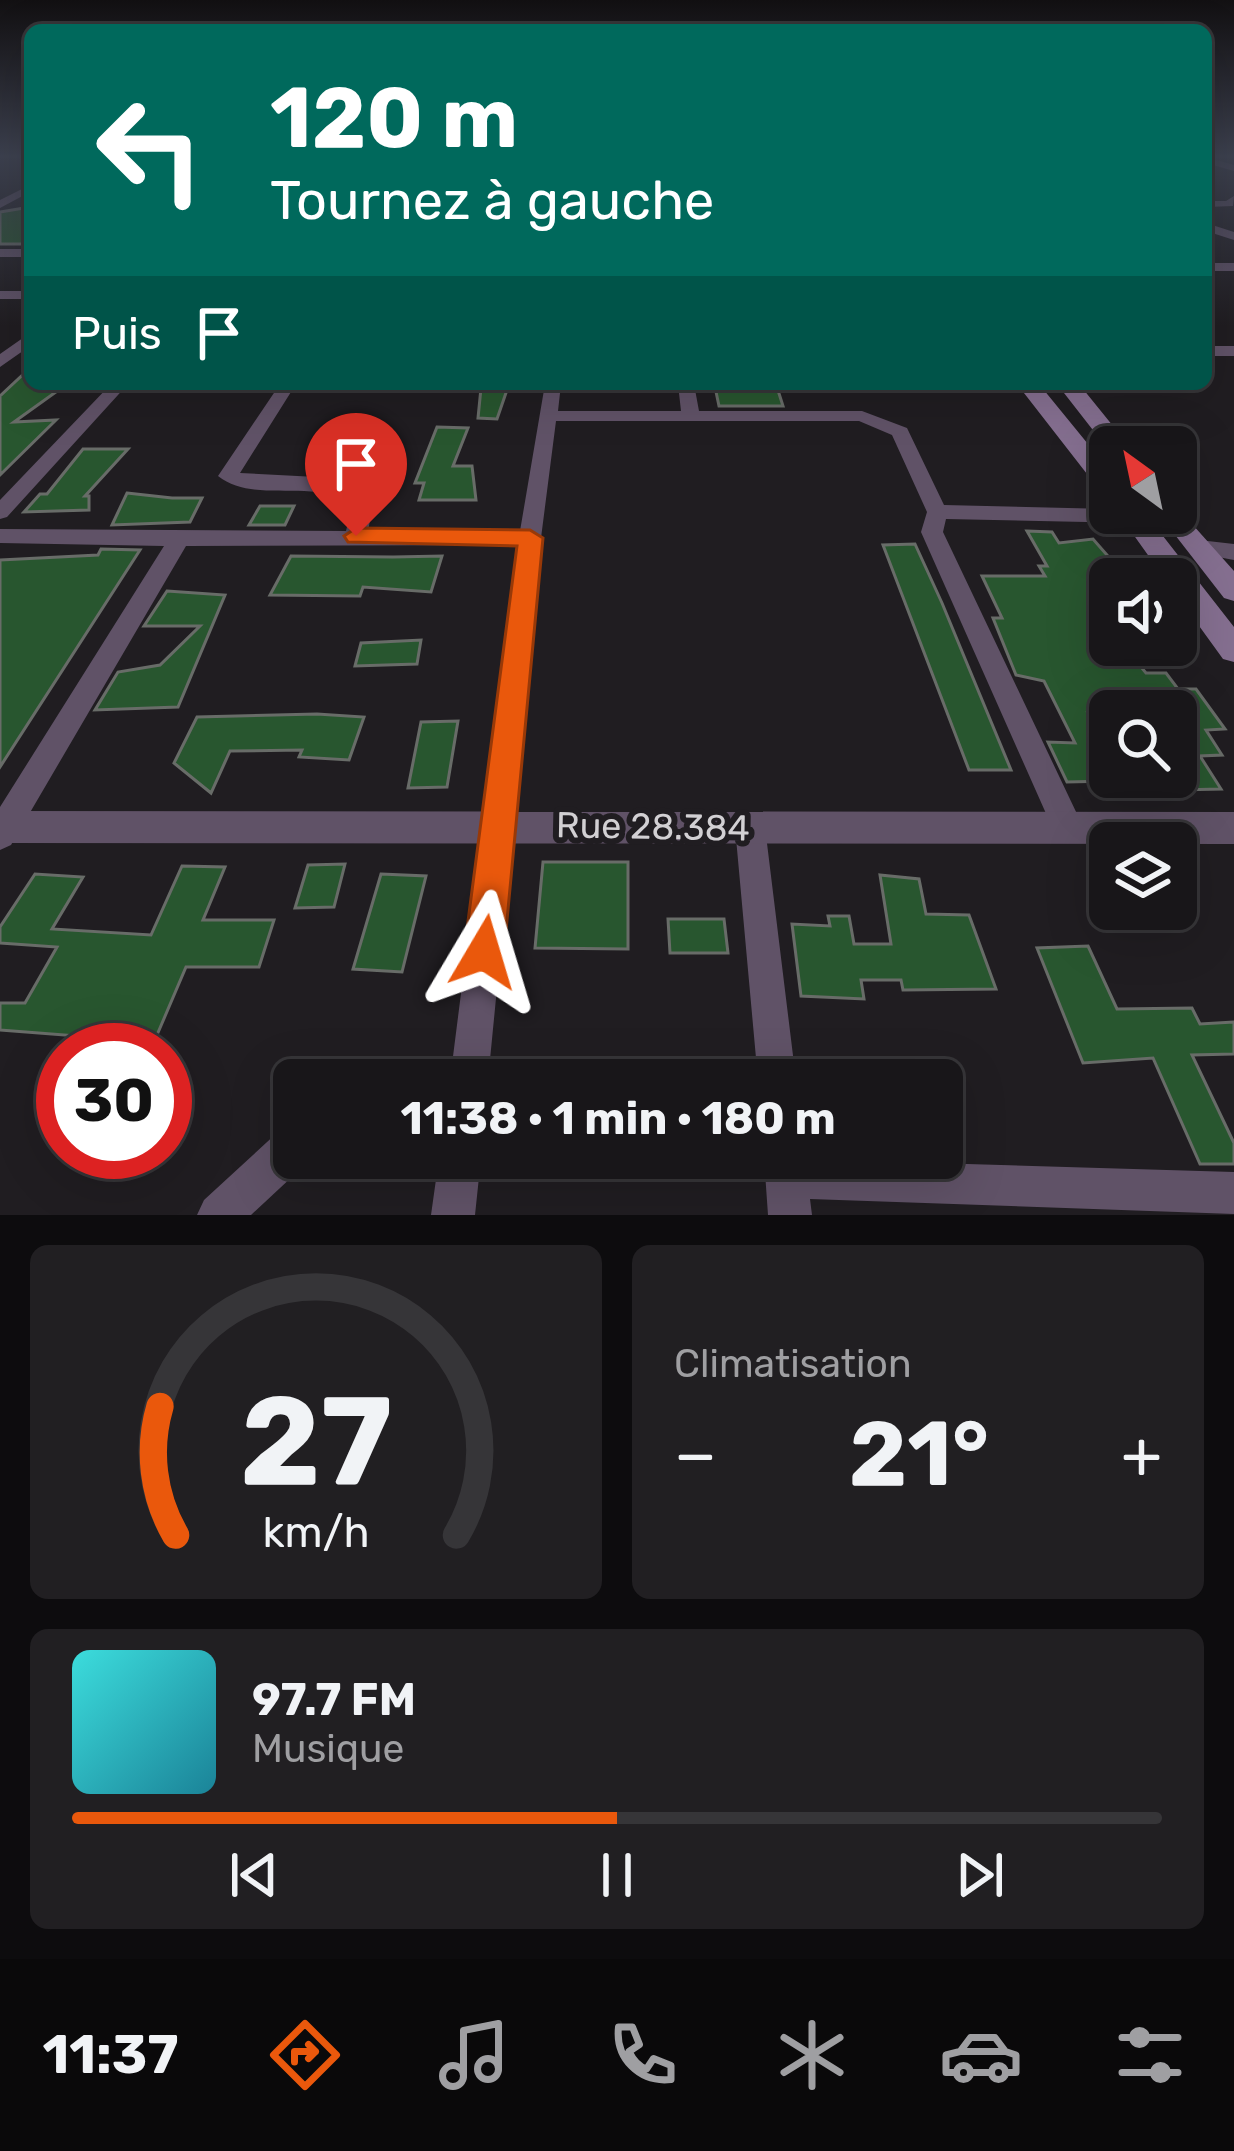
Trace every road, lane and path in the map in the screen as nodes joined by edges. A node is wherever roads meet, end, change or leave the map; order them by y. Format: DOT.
graph roads {
  1 [pos="20,345"];
  2 [pos="0,362"];
  3 [pos="114,390"];
  4 [pos="285,390"];
  5 [pos="552,390"];
  6 [pos="687,390"];
  7 [pos="1033,390"];
  8 [pos="1073,390"];
  9 [pos="550,416"];
  10 [pos="691,416"];
  11 [pos="1101,426"];
  12 [pos="1089,461"];
  13 [pos="0,512"];
  14 [pos="938,512"];
  15 [pos="1089,514"];
  16 [pos="1147,534"];
  17 [pos="1188,534"];
  18 [pos="0,536"];
  19 [pos="356,536"];
  20 [pos="530,538"];
  21 [pos="177,542"];
  22 [pos="1199,548"];
  23 [pos="1234,552"];
  24 [pos="1234,591"];
  25 [pos="1234,650"];
  26 [pos="499,824"];
  27 [pos="1067,826"];
  28 [pos="750,827"];
  29 [pos="1234,828"];
  30 [pos="2,830"];
  31 [pos="471,1059"];
  32 [pos="775,1059"];
  33 [pos="273,1165"];
  34 [pos="457,1179"];
  35 [pos="787,1183"];
  36 [pos="1234,1193"];
  37 [pos="1160,1201"];
  38 [pos="219,1215"];
  39 [pos="453,1215"];
  1 -- 2 [label="street"];
  3 -- 13 [label="street"];
  4 -- 19 [label="street"];
  5 -- 9 [label="street"];
  6 -- 10 [label="street"];
  7 -- 12 [label="main road"];
  8 -- 11 [label="main road"];
  9 -- 10 [label="street"];
  9 -- 20 [label="street"];
  10 -- 14 [label="street"];
  14 -- 15 [label="street"];
  14 -- 27 [label="street"];
  16 -- 25 [label="main road"];
  17 -- 22 [label="main road"];
  18 -- 21 [label="street"];
  19 -- 20 [label="street"];
  19 -- 21 [label="street"];
  20 -- 26 [label="street"];
  21 -- 30 [label="street"];
  22 -- 23 [label="street"];
  22 -- 24 [label="main road"];
  26 -- 28 [label="street, Rue 28.384"];
  26 -- 30 [label="street, Rue 28.384"];
  26 -- 31 [label="street"];
  27 -- 28 [label="street, Rue 28.384"];
  27 -- 29 [label="street, Rue 28.384"];
  28 -- 32 [label="street"];
  33 -- 38 [label="street"];
  34 -- 39 [label="street"];
  35 -- 37 [label="street"];
  36 -- 37 [label="street"];
}
